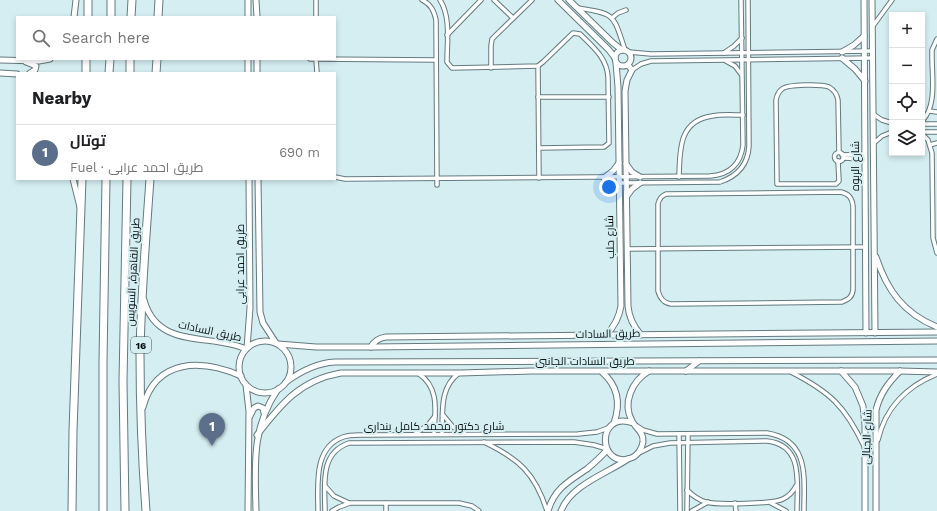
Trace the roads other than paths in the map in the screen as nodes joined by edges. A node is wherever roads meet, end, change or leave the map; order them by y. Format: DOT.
graph roads {
  1 [pos="76,0"];
  2 [pos="88,0"];
  3 [pos="111,0"];
  4 [pos="132,0"];
  5 [pos="159,0"];
  6 [pos="248,0"];
  7 [pos="256,0"];
  8 [pos="316,0"];
  9 [pos="422,0"];
  10 [pos="440,0"];
  11 [pos="481,0"];
  12 [pos="494,0"];
  13 [pos="532,0"];
  14 [pos="558,0"];
  15 [pos="569,0"];
  16 [pos="741,0"];
  17 [pos="748,0"];
  18 [pos="864,0"];
  19 [pos="872,0"];
  20 [pos="892,0"];
  21 [pos="576,7"];
  22 [pos="626,10"];
  23 [pos="74,16"];
  24 [pos="88,16"];
  25 [pos="111,16"];
  26 [pos="131,16"];
  27 [pos="158,16"];
  28 [pos="248,16"];
  29 [pos="256,16"];
  30 [pos="316,16"];
  31 [pos="513,18"];
  32 [pos="612,18"];
  33 [pos="872,27"];
  34 [pos="447,35"];
  35 [pos="864,36"];
  36 [pos="742,38"];
  37 [pos="937,39"];
  38 [pos="625,51"];
  39 [pos="872,51"];
  40 [pos="842,52"];
  41 [pos="864,52"];
  42 [pos="724,53"];
  43 [pos="742,53"];
  44 [pos="748,53"];
  45 [pos="842,58"];
  46 [pos="864,58"];
  47 [pos="872,58"];
  48 [pos="336,59"];
  49 [pos="0,60"];
  50 [pos="37,60"];
  51 [pos="86,60"];
  52 [pos="110,60"];
  53 [pos="130,60"];
  54 [pos="157,60"];
  55 [pos="248,60"];
  56 [pos="257,60"];
  57 [pos="316,60"];
  58 [pos="436,60"];
  59 [pos="615,60"];
  60 [pos="742,60"];
  61 [pos="748,60"];
  62 [pos="24,61"];
  63 [pos="725,61"];
  64 [pos="628,65"];
  65 [pos="538,66"];
  66 [pos="491,68"];
  67 [pos="632,70"];
  68 [pos="32,72"];
  69 [pos="86,72"];
  70 [pos="109,72"];
  71 [pos="130,72"];
  72 [pos="156,72"];
  73 [pos="248,72"];
  74 [pos="257,72"];
  75 [pos="317,72"];
  76 [pos="0,73"];
  77 [pos="16,74"];
  78 [pos="742,75"];
  79 [pos="865,81"];
  80 [pos="538,97"];
  81 [pos="609,97"];
  82 [pos="929,111"];
  83 [pos="937,112"];
  84 [pos="873,114"];
  85 [pos="743,115"];
  86 [pos="923,120"];
  87 [pos="889,122"];
  88 [pos="925,122"];
  89 [pos="937,124"];
  90 [pos="937,132"];
  91 [pos="889,133"];
  92 [pos="925,133"];
  93 [pos="925,136"];
  94 [pos="874,143"];
  95 [pos="937,143"];
  96 [pos="930,145"];
  97 [pos="539,148"];
  98 [pos="841,155"];
  99 [pos="865,156"];
  100 [pos="838,161"];
  101 [pos="619,162"];
  102 [pos="626,164"];
  103 [pos="336,177"];
  104 [pos="679,177"];
  105 [pos="436,178"];
  106 [pos="539,178"];
  107 [pos="604,178"];
  108 [pos="73,180"];
  109 [pos="82,180"];
  110 [pos="106,180"];
  111 [pos="127,180"];
  112 [pos="150,180"];
  113 [pos="249,180"];
  114 [pos="258,180"];
  115 [pos="627,180"];
  116 [pos="640,180"];
  117 [pos="619,181"];
  118 [pos="436,185"];
  119 [pos="627,197"];
  120 [pos="81,211"];
  121 [pos="853,247"];
  122 [pos="866,247"];
  123 [pos="627,249"];
  124 [pos="657,249"];
  125 [pos="874,251"];
  126 [pos="937,253"];
  127 [pos="250,275"];
  128 [pos="258,275"];
  129 [pos="142,294"];
  130 [pos="874,296"];
  131 [pos="866,297"];
  132 [pos="937,327"];
  133 [pos="920,332"];
  134 [pos="937,332"];
  135 [pos="827,333"];
  136 [pos="866,333"];
  137 [pos="874,333"];
  138 [pos="642,334"];
  139 [pos="698,334"];
  140 [pos="721,334"];
  141 [pos="606,335"];
  142 [pos="920,341"];
  143 [pos="937,341"];
  144 [pos="814,342"];
  145 [pos="709,343"];
  146 [pos="277,344"];
  147 [pos="371,347"];
  148 [pos="246,349"];
  149 [pos="937,360"];
  150 [pos="699,361"];
  151 [pos="718,361"];
  152 [pos="367,362"];
  153 [pos="551,362"];
  154 [pos="560,371"];
  155 [pos="649,371"];
  156 [pos="686,371"];
  157 [pos="732,371"];
  158 [pos="790,371"];
  159 [pos="841,371"];
  160 [pos="900,371"];
  161 [pos="602,372"];
  162 [pos="378,373"];
  163 [pos="418,373"];
  164 [pos="460,373"];
  165 [pos="937,373"];
  166 [pos="241,376"];
  167 [pos="286,382"];
  168 [pos="246,384"];
  169 [pos="279,389"];
  170 [pos="264,413"];
  171 [pos="140,415"];
  172 [pos="435,415"];
  173 [pos="443,415"];
  174 [pos="249,420"];
  175 [pos="614,423"];
  176 [pos="635,425"];
  177 [pos="609,428"];
  178 [pos="414,434"];
  179 [pos="434,434"];
  180 [pos="442,434"];
  181 [pos="466,434"];
  182 [pos="680,434"];
  183 [pos="688,434"];
  184 [pos="257,435"];
  185 [pos="368,435"];
  186 [pos="368,442"];
  187 [pos="483,442"];
  188 [pos="680,443"];
  189 [pos="688,443"];
  190 [pos="865,447"];
  191 [pos="876,447"];
  192 [pos="607,449"];
  193 [pos="638,453"];
  194 [pos="628,459"];
  195 [pos="797,473"];
  196 [pos="804,473"];
  197 [pos="248,477"];
  198 [pos="256,477"];
  199 [pos="325,486"];
  200 [pos="797,486"];
  201 [pos="688,490"];
  202 [pos="708,502"];
  203 [pos="736,502"];
  204 [pos="350,503"];
  205 [pos="386,503"];
  206 [pos="770,503"];
  207 [pos="72,511"];
  208 [pos="103,511"];
  209 [pos="125,511"];
  210 [pos="146,511"];
  211 [pos="248,511"];
  212 [pos="256,511"];
  213 [pos="318,511"];
  214 [pos="325,511"];
  215 [pos="332,511"];
  216 [pos="386,511"];
  217 [pos="479,511"];
  218 [pos="548,511"];
  219 [pos="561,511"];
  220 [pos="680,511"];
  221 [pos="687,511"];
  222 [pos="692,511"];
  223 [pos="736,511"];
  224 [pos="786,511"];
  225 [pos="797,511"];
  226 [pos="804,511"];
  227 [pos="865,511"];
  228 [pos="876,511"];
  1 -- 23 [label="street"];
  2 -- 24 [label="highway"];
  3 -- 25 [label="highway"];
  4 -- 26 [label="highway"];
  5 -- 27 [label="highway"];
  6 -- 28 [label="street"];
  7 -- 29 [label="street"];
  8 -- 30 [label="street"];
  9 -- 58 [label="street"];
  10 -- 34 [label="street"];
  11 -- 34 [label="street"];
  12 -- 31 [label="street"];
  13 -- 31 [label="street"];
  14 -- 59 [label="street"];
  15 -- 21 [label="street"];
  16 -- 36 [label="street"];
  17 -- 44 [label="street"];
  18 -- 35 [label="street, شارع الربوه"];
  19 -- 33 [label="street, شارع الربوه"];
  20 -- 33 [label="street"];
  21 -- 32 [label="street"];
  21 -- 38 [label="street"];
  22 -- 32 [label="street"];
  31 -- 66 [label="street"];
  32 -- 38 [label="street"];
  33 -- 39 [label="street, شارع الربوه"];
  34 -- 66 [label="street"];
  35 -- 40 [label="street"];
  35 -- 41 [label="street, شارع الربوه"];
  36 -- 42 [label="street"];
  36 -- 43 [label="street"];
  37 -- 82 [label="street"];
  38 -- 42 [label="street"];
  38 -- 59 [label="street"];
  38 -- 64 [label="street"];
  39 -- 41 [label="street"];
  39 -- 47 [label="street, شارع الربوه"];
  40 -- 41 [label="street"];
  40 -- 44 [label="street"];
  41 -- 46 [label="street, شارع الربوه"];
  42 -- 43 [label="street"];
  43 -- 44 [label="street"];
  43 -- 60 [label="street"];
  44 -- 61 [label="street"];
  45 -- 46 [label="street"];
  45 -- 61 [label="street"];
  45 -- 79 [label="street"];
  46 -- 47 [label="street"];
  46 -- 79 [label="street, شارع الربوه"];
  47 -- 84 [label="street, شارع الربوه"];
  48 -- 58 [label="street"];
  49 -- 62 [label="street"];
  50 -- 62 [label="street"];
  51 -- 69 [label="highway"];
  52 -- 70 [label="highway"];
  53 -- 71 [label="highway"];
  54 -- 72 [label="highway"];
  55 -- 73 [label="street"];
  56 -- 74 [label="street"];
  57 -- 75 [label="street"];
  58 -- 105 [label="street"];
  59 -- 64 [label="street"];
  59 -- 101 [label="street, شارع حلب"];
  60 -- 61 [label="street"];
  60 -- 63 [label="street"];
  60 -- 78 [label="street"];
  61 -- 116 [label="street"];
  62 -- 68 [label="street"];
  63 -- 67 [label="street"];
  63 -- 78 [label="street"];
  64 -- 67 [label="street"];
  65 -- 66 [label="street"];
  65 -- 80 [label="street"];
  65 -- 81 [label="street"];
  67 -- 102 [label="street, شارع حلب"];
  76 -- 77 [label="street"];
  78 -- 85 [label="street"];
  79 -- 99 [label="street, شارع الربوه"];
  80 -- 81 [label="street"];
  80 -- 97 [label="street"];
  81 -- 97 [label="street"];
  82 -- 83 [label="street"];
  82 -- 86 [label="street"];
  84 -- 87 [label="street"];
  84 -- 94 [label="street, شارع الربوه"];
  85 -- 104 [label="street"];
  85 -- 104 [label="street"];
  88 -- 89 [label="street"];
  90 -- 92 [label="street"];
  91 -- 94 [label="street"];
  93 -- 96 [label="street"];
  94 -- 125 [label="street, شارع الربوه"];
  95 -- 96 [label="street"];
  96 -- 126 [label="street"];
  97 -- 106 [label="street"];
  98 -- 99 [label="street"];
  98 -- 100 [label="street"];
  98 -- 100 [label="street"];
  98 -- 100 [label="street"];
  99 -- 122 [label="street, شارع الربوه"];
  101 -- 107 [label="street"];
  101 -- 117 [label="street, شارع حلب"];
  102 -- 115 [label="street, شارع حلب"];
  102 -- 116 [label="street"];
  103 -- 105 [label="street"];
  104 -- 116 [label="street"];
  105 -- 106 [label="street"];
  105 -- 118 [label="street"];
  106 -- 107 [label="street"];
  107 -- 117 [label="street"];
  108 -- 120 [label="street"];
  109 -- 120 [label="highway"];
  110 -- 208 [label="highway"];
  111 -- 209 [label="highway, طريق القاهرة, السويس / 16"];
  112 -- 129 [label="highway, طريق القاهرة, السويس / 16"];
  113 -- 127 [label="street, طريق احمد عرابى"];
  114 -- 128 [label="street, طريق احمد عرابى"];
  115 -- 116 [label="street"];
  115 -- 117 [label="street"];
  115 -- 119 [label="street, شارع حلب"];
  116 -- 119 [label="street"];
  117 -- 141 [label="street, شارع حلب"];
  119 -- 123 [label="street, شارع حلب"];
  120 -- 207 [label="highway"];
  121 -- 122 [label="street"];
  121 -- 124 [label="street"];
  121 -- 124 [label="street"];
  121 -- 124 [label="street"];
  122 -- 131 [label="street, شارع الربوه"];
  123 -- 124 [label="street"];
  123 -- 138 [label="street, شارع حلب"];
  125 -- 130 [label="street, شارع الربوه"];
  125 -- 132 [label="street"];
  127 -- 128 [label="street"];
  127 -- 148 [label="street, طريق احمد عرابى"];
  128 -- 146 [label="street, طريق احمد عرابى"];
  129 -- 148 [label="street, طريق السادات"];
  129 -- 171 [label="highway, طريق القاهرة, السويس / 16"];
  130 -- 131 [label="street"];
  130 -- 137 [label="street, شارع الربوه"];
  131 -- 136 [label="street, شارع الربوه"];
  133 -- 134 [label="street"];
  133 -- 137 [label="street"];
  133 -- 142 [label="street"];
  135 -- 136 [label="street"];
  135 -- 140 [label="street"];
  135 -- 144 [label="street"];
  136 -- 137 [label="street"];
  138 -- 139 [label="street"];
  138 -- 141 [label="street"];
  139 -- 140 [label="street"];
  139 -- 145 [label="street"];
  140 -- 145 [label="street"];
  141 -- 147 [label="street"];
  142 -- 143 [label="street, طريق السادات"];
  142 -- 144 [label="street, طريق السادات"];
  144 -- 145 [label="street, طريق السادات"];
  145 -- 147 [label="street, طريق السادات"];
  146 -- 147 [label="street, طريق السادات"];
  146 -- 148 [label="street"];
  146 -- 167 [label="street"];
  148 -- 166 [label="street"];
  149 -- 151 [label="street"];
  150 -- 151 [label="street"];
  150 -- 153 [label="street"];
  150 -- 156 [label="street"];
  151 -- 157 [label="street"];
  152 -- 153 [label="street"];
  152 -- 162 [label="street"];
  152 -- 167 [label="street"];
  153 -- 154 [label="street"];
  154 -- 161 [label="street, طريق السادات الجانبى"];
  154 -- 164 [label="street, طريق السادات الجانبى"];
  155 -- 156 [label="street, طريق السادات الجانبى"];
  155 -- 161 [label="street, طريق السادات الجانبى"];
  155 -- 176 [label="street"];
  156 -- 157 [label="street, طريق السادات الجانبى"];
  157 -- 158 [label="street, طريق السادات الجانبى"];
  158 -- 159 [label="street, طريق السادات الجانبى"];
  158 -- 190 [label="street"];
  159 -- 160 [label="street, طريق السادات الجانبى"];
  159 -- 190 [label="street, شارع الجبالى"];
  160 -- 165 [label="street, طريق السادات الجانبى"];
  160 -- 191 [label="street, شارع الجبالى"];
  161 -- 175 [label="street"];
  162 -- 163 [label="street, طريق السادات الجانبى"];
  162 -- 184 [label="street, طريق السادات الجانبى"];
  163 -- 164 [label="street, طريق السادات الجانبى"];
  163 -- 172 [label="street"];
  164 -- 173 [label="street"];
  165 -- 191 [label="street"];
  166 -- 168 [label="street"];
  166 -- 171 [label="street"];
  167 -- 169 [label="street"];
  168 -- 169 [label="street"];
  168 -- 174 [label="street"];
  169 -- 170 [label="street"];
  170 -- 174 [label="street"];
  170 -- 184 [label="street"];
  171 -- 210 [label="highway, طريق القاهرة, السويس / 16"];
  172 -- 178 [label="street"];
  172 -- 179 [label="street"];
  173 -- 180 [label="street"];
  173 -- 181 [label="street"];
  174 -- 197 [label="street"];
  175 -- 176 [label="street"];
  175 -- 177 [label="street"];
  176 -- 182 [label="street"];
  176 -- 193 [label="street"];
  177 -- 181 [label="street, شارع دكتور محمد كامل بندارى"];
  177 -- 192 [label="street"];
  178 -- 179 [label="street, شارع دكتور محمد كامل بندارى"];
  178 -- 185 [label="street, شارع دكتور محمد كامل بندارى"];
  179 -- 180 [label="street, شارع دكتور محمد كامل بندارى"];
  180 -- 181 [label="street, شارع دكتور محمد كامل بندارى"];
  182 -- 183 [label="street"];
  182 -- 188 [label="street"];
  183 -- 189 [label="street"];
  183 -- 196 [label="street"];
  184 -- 198 [label="street"];
  185 -- 186 [label="street"];
  185 -- 213 [label="street, شارع دكتور محمد كامل بندارى"];
  186 -- 187 [label="street, شارع دكتور محمد كامل بندارى"];
  186 -- 199 [label="street, شارع دكتور محمد كامل بندارى"];
  187 -- 192 [label="street, شارع دكتور محمد كامل بندارى"];
  187 -- 218 [label="street"];
  188 -- 189 [label="street"];
  188 -- 193 [label="street"];
  188 -- 220 [label="street"];
  189 -- 195 [label="street"];
  189 -- 201 [label="street"];
  190 -- 227 [label="street, شارع الجبالى"];
  191 -- 228 [label="street, شارع الجبالى"];
  192 -- 194 [label="street"];
  192 -- 218 [label="street"];
  193 -- 194 [label="street"];
  194 -- 219 [label="street"];
  195 -- 196 [label="street"];
  195 -- 200 [label="street"];
  196 -- 226 [label="street"];
  197 -- 198 [label="street"];
  197 -- 211 [label="street"];
  198 -- 212 [label="street"];
  199 -- 204 [label="street"];
  199 -- 214 [label="street, شارع دكتور محمد كامل بندارى"];
  200 -- 206 [label="street"];
  200 -- 225 [label="street"];
  201 -- 202 [label="street"];
  201 -- 221 [label="street"];
  202 -- 203 [label="street"];
  202 -- 222 [label="street"];
  203 -- 206 [label="street"];
  203 -- 223 [label="street"];
  204 -- 205 [label="street"];
  204 -- 215 [label="street"];
  205 -- 216 [label="street"];
  205 -- 217 [label="street"];
  206 -- 224 [label="street"];
}
